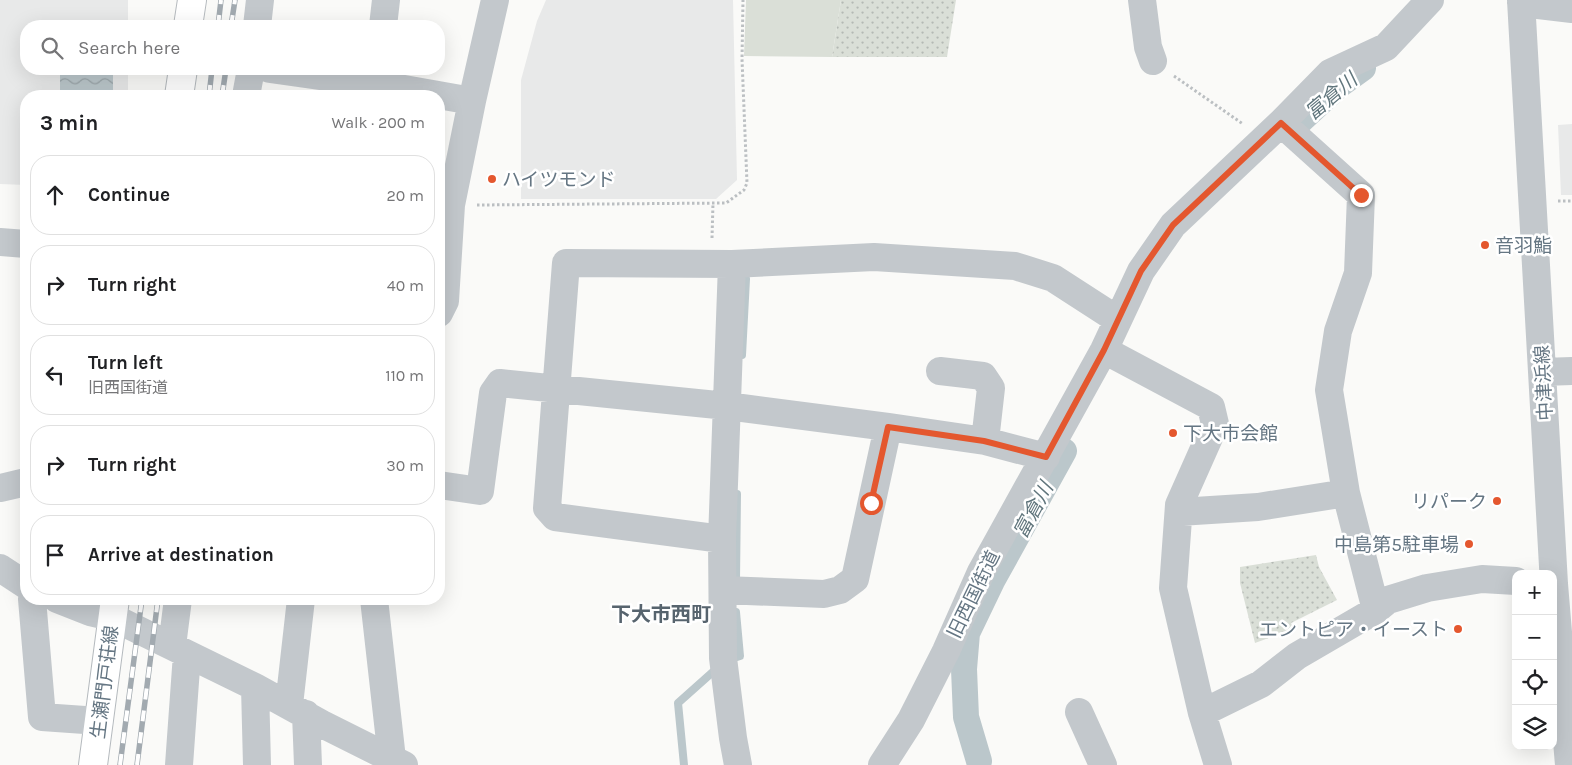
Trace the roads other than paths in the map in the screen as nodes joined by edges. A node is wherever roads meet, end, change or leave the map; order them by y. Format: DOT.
graph roads {
  1 [pos="192,0"];
  2 [pos="260,0"];
  3 [pos="386,0"];
  4 [pos="495,0"];
  5 [pos="1142,0"];
  6 [pos="1430,0"];
  7 [pos="1521,2"];
  8 [pos="1572,8"];
  9 [pos="189,20"];
  10 [pos="258,20"];
  11 [pos="384,20"];
  12 [pos="1153,61"];
  13 [pos="182,75"];
  14 [pos="250,75"];
  15 [pos="315,75"];
  16 [pos="376,83"];
  17 [pos="180,90"];
  18 [pos="247,90"];
  19 [pos="413,90"];
  20 [pos="445,96"];
  21 [pos="472,101"];
  22 [pos="1273,131"];
  23 [pos="0,242"];
  24 [pos="20,244"];
  25 [pos="722,264"];
  26 [pos="445,301"];
  27 [pos="1118,320"];
  28 [pos="1110,353"];
  29 [pos="1572,371"];
  30 [pos="940,372"];
  31 [pos="1542,372"];
  32 [pos="558,388"];
  33 [pos="727,406"];
  34 [pos="888,427"];
  35 [pos="984,441"];
  36 [pos="1046,457"];
  37 [pos="20,483"];
  38 [pos="445,486"];
  39 [pos="0,488"];
  40 [pos="1346,492"];
  41 [pos="1179,512"];
  42 [pos="722,539"];
  43 [pos="0,568"];
  44 [pos="20,582"];
  45 [pos="1512,582"];
  46 [pos="1560,584"];
  47 [pos="723,590"];
  48 [pos="33,605"];
  49 [pos="72,605"];
  50 [pos="178,605"];
  51 [pos="301,605"];
  52 [pos="375,605"];
  53 [pos="114,608"];
  54 [pos="1376,610"];
  55 [pos="180,650"];
  56 [pos="255,687"];
  57 [pos="297,710"];
  58 [pos="1079,712"];
  59 [pos="1202,713"];
  60 [pos="99,721"];
  61 [pos="398,762"];
  62 [pos="93,765"];
  63 [pos="178,765"];
  64 [pos="257,765"];
  65 [pos="308,765"];
  66 [pos="738,765"];
  67 [pos="882,765"];
  68 [pos="1103,765"];
  69 [pos="1218,765"];
  70 [pos="1568,765"];
  1 -- 9 [label="main road"];
  2 -- 10 [label="street"];
  3 -- 11 [label="street"];
  4 -- 21 [label="street"];
  5 -- 12 [label="street"];
  6 -- 22 [label="street, 旧西国街道"];
  7 -- 8 [label="street"];
  7 -- 31 [label="street, 中津浜線"];
  13 -- 17 [label="main road"];
  14 -- 18 [label="street"];
  15 -- 16 [label="street"];
  16 -- 19 [label="street"];
  20 -- 21 [label="street"];
  21 -- 26 [label="street"];
  22 -- 27 [label="street, 旧西国街道"];
  22 -- 40 [label="street"];
  23 -- 24 [label="street"];
  25 -- 27 [label="street"];
  25 -- 32 [label="street"];
  25 -- 33 [label="street"];
  27 -- 28 [label="street, 旧西国街道"];
  28 -- 36 [label="street, 旧西国街道"];
  28 -- 41 [label="street"];
  29 -- 31 [label="street"];
  30 -- 35 [label="street"];
  31 -- 46 [label="street, 中津浜線"];
  32 -- 33 [label="street"];
  32 -- 38 [label="street"];
  32 -- 42 [label="street"];
  33 -- 34 [label="street"];
  33 -- 42 [label="street"];
  34 -- 35 [label="street"];
  34 -- 47 [label="street"];
  35 -- 36 [label="street"];
  36 -- 67 [label="street, 旧西国街道"];
  37 -- 39 [label="street"];
  40 -- 41 [label="street"];
  40 -- 54 [label="street"];
  41 -- 59 [label="street"];
  42 -- 47 [label="street"];
  43 -- 44 [label="street"];
  45 -- 54 [label="street"];
  46 -- 70 [label="street, 中津浜線"];
  47 -- 66 [label="street"];
  48 -- 60 [label="street"];
  49 -- 53 [label="street"];
  50 -- 55 [label="street"];
  51 -- 57 [label="street"];
  52 -- 61 [label="street"];
  53 -- 55 [label="street"];
  53 -- 60 [label="main road, 生瀬門戸荘線"];
  54 -- 59 [label="street"];
  55 -- 56 [label="street"];
  55 -- 63 [label="street"];
  56 -- 57 [label="street"];
  56 -- 64 [label="street"];
  57 -- 61 [label="street"];
  57 -- 65 [label="street"];
  58 -- 68 [label="street"];
  59 -- 69 [label="street"];
  60 -- 62 [label="main road, 生瀬門戸荘線"];
}
